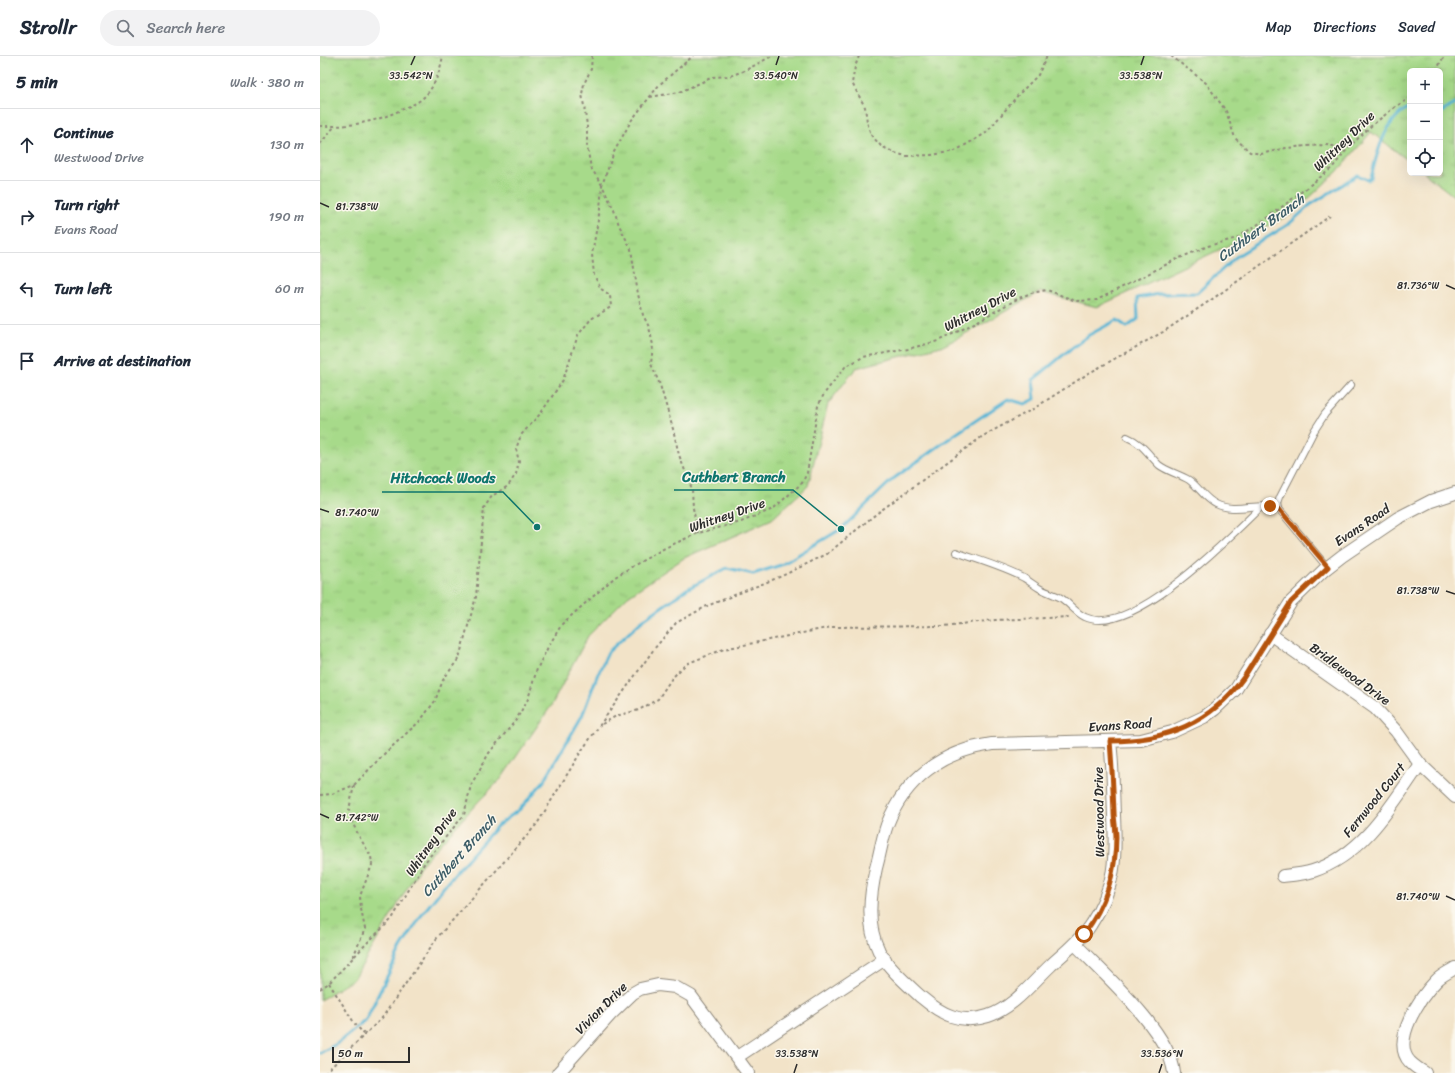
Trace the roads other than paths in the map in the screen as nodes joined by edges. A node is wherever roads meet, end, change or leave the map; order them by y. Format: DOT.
graph roads {
  1 [pos="1351,385"];
  2 [pos="1127,437"];
  3 [pos="1455,493"];
  4 [pos="1261,507"];
  5 [pos="1279,509"];
  6 [pos="956,552"];
  7 [pos="1328,567"];
  8 [pos="1270,634"];
  9 [pos="1110,741"];
  10 [pos="1420,764"];
  11 [pos="1455,797"];
  12 [pos="1283,876"];
  13 [pos="1074,944"];
  14 [pos="886,959"];
  15 [pos="1455,968"];
  16 [pos="737,1057"];
  17 [pos="558,1073"];
  18 [pos="748,1073"];
  19 [pos="1174,1073"];
  20 [pos="1425,1073"];
  1 -- 5 [label="lane"];
  2 -- 4 [label="lane"];
  3 -- 7 [label="street, Evans Road"];
  4 -- 5 [label="lane"];
  4 -- 6 [label="lane"];
  5 -- 7 [label="lane"];
  7 -- 8 [label="street, Evans Road"];
  8 -- 9 [label="street, Evans Road"];
  8 -- 10 [label="street, Bridlewood Drive"];
  9 -- 13 [label="street, Westwood Drive"];
  9 -- 14 [label="street, Evans Road"];
  10 -- 11 [label="street, Bridlewood Drive"];
  10 -- 12 [label="street, Fernwood Court"];
  13 -- 14 [label="street, Westwood Drive"];
  13 -- 19 [label="street"];
  14 -- 16 [label="street"];
  15 -- 20 [label="street"];
  16 -- 17 [label="street, Vivion Drive"];
  16 -- 18 [label="street, Vivion Drive"];
}
